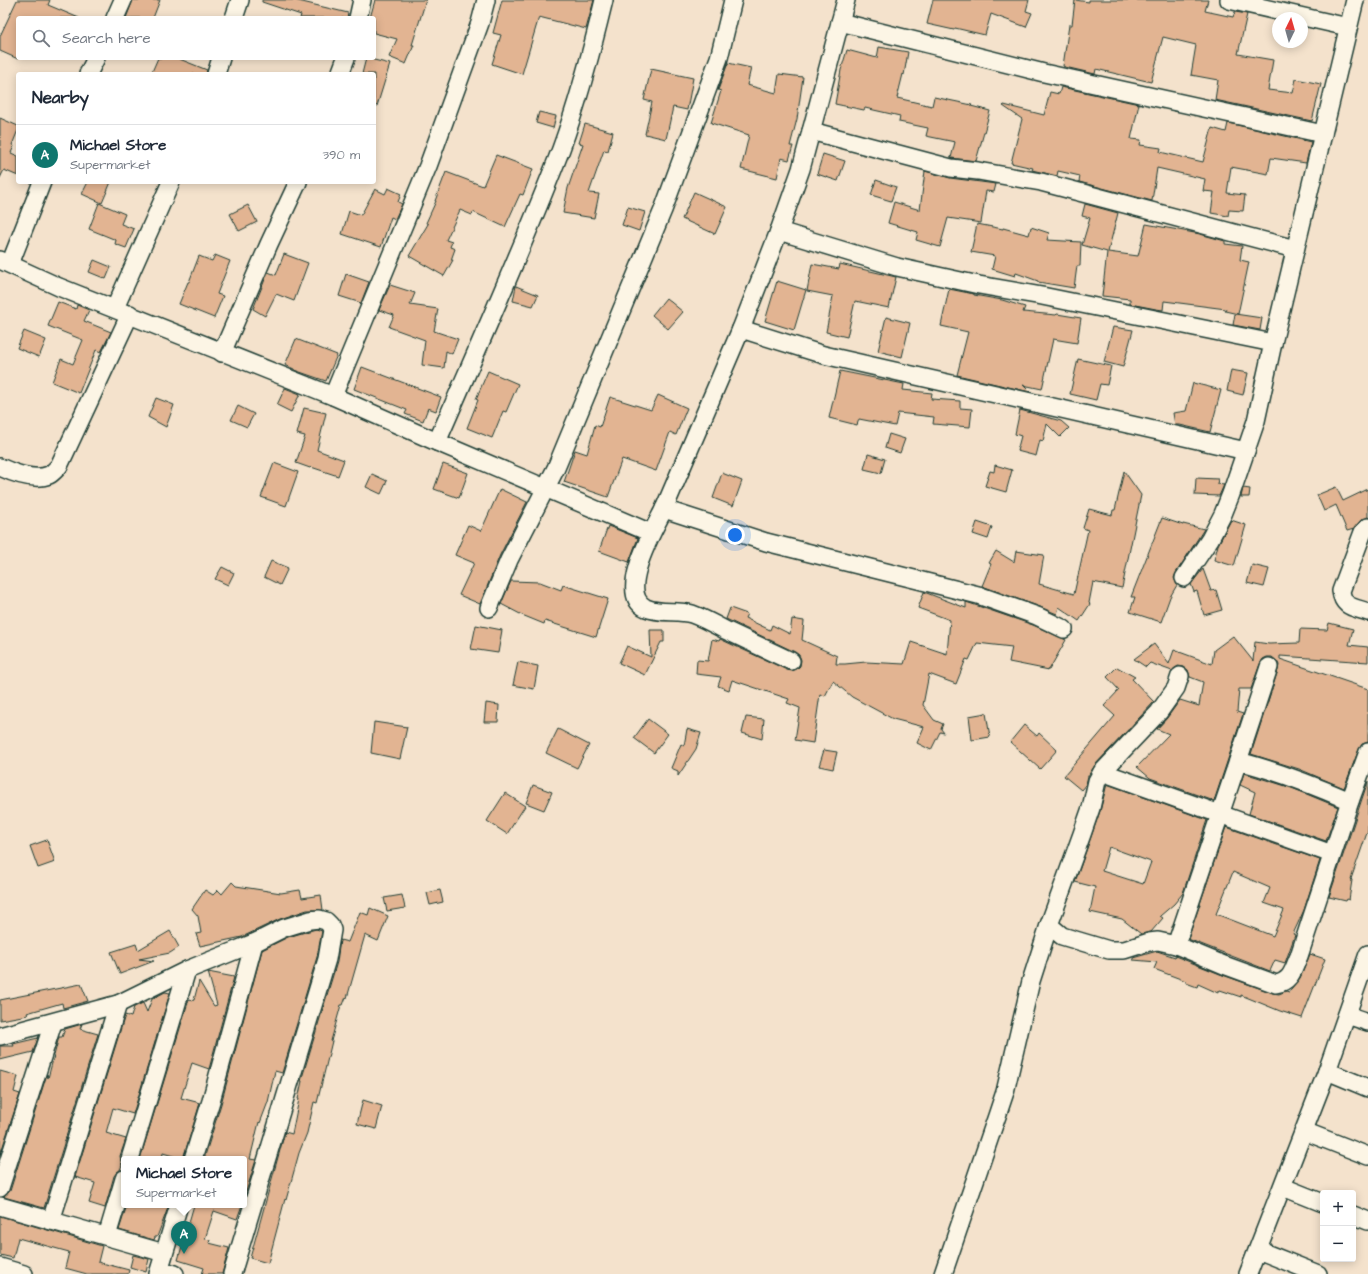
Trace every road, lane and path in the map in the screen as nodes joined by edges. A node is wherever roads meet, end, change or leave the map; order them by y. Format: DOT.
graph roads {
  1 [pos="124,0"];
  2 [pos="240,0"];
  3 [pos="362,0"];
  4 [pos="486,0"];
  5 [pos="604,0"];
  6 [pos="733,0"];
  7 [pos="846,0"];
  8 [pos="1229,0"];
  9 [pos="1355,0"];
  10 [pos="116,16"];
  11 [pos="235,16"];
  12 [pos="358,16"];
  13 [pos="840,22"];
  14 [pos="1348,27"];
  15 [pos="95,60"];
  16 [pos="220,60"];
  17 [pos="345,60"];
  18 [pos="89,72"];
  19 [pos="217,72"];
  20 [pos="341,72"];
  21 [pos="811,131"];
  22 [pos="1323,134"];
  23 [pos="41,184"];
  24 [pos="170,184"];
  25 [pos="297,184"];
  26 [pos="779,231"];
  27 [pos="1295,249"];
  28 [pos="5,262"];
  29 [pos="122,311"];
  30 [pos="741,329"];
  31 [pos="1273,343"];
  32 [pos="222,353"];
  33 [pos="333,396"];
  34 [pos="437,442"];
  35 [pos="1246,451"];
  36 [pos="0,467"];
  37 [pos="547,488"];
  38 [pos="664,509"];
  39 [pos="1368,527"];
  40 [pos="651,533"];
  41 [pos="1363,544"];
  42 [pos="1184,578"];
  43 [pos="489,608"];
  44 [pos="1368,612"];
  45 [pos="1064,629"];
  46 [pos="791,661"];
  47 [pos="1269,667"];
  48 [pos="1180,676"];
  49 [pos="1368,752"];
  50 [pos="1238,762"];
  51 [pos="1102,772"];
  52 [pos="1350,801"];
  53 [pos="1220,814"];
  54 [pos="1332,854"];
  55 [pos="1049,926"];
  56 [pos="254,943"];
  57 [pos="1176,945"];
  58 [pos="1368,954"];
  59 [pos="187,970"];
  60 [pos="118,1004"];
  61 [pos="1347,1015"];
  62 [pos="1368,1022"];
  63 [pos="53,1023"];
  64 [pos="0,1036"];
  65 [pos="1327,1071"];
  66 [pos="1368,1088"];
  67 [pos="1304,1131"];
  68 [pos="131,1156"];
  69 [pos="194,1156"];
  70 [pos="1368,1156"];
  71 [pos="1283,1187"];
  72 [pos="0,1188"];
  73 [pos="121,1189"];
  74 [pos="1320,1202"];
  75 [pos="0,1206"];
  76 [pos="178,1208"];
  77 [pos="1356,1216"];
  78 [pos="51,1221"];
  79 [pos="1368,1221"];
  80 [pos="107,1236"];
  81 [pos="1258,1250"];
  82 [pos="164,1253"];
  83 [pos="0,1267"];
  84 [pos="164,1273"];
  85 [pos="24,1274"];
  86 [pos="232,1274"];
  87 [pos="943,1274"];
  88 [pos="1248,1274"];
  89 [pos="1318,1274"];
  1 -- 10 [label="street"];
  2 -- 11 [label="street"];
  3 -- 12 [label="street"];
  4 -- 33 [label="street"];
  5 -- 34 [label="street"];
  6 -- 37 [label="street"];
  7 -- 13 [label="street"];
  8 -- 14 [label="street"];
  9 -- 14 [label="street"];
  13 -- 21 [label="street"];
  13 -- 22 [label="street"];
  14 -- 22 [label="street"];
  15 -- 18 [label="street"];
  16 -- 19 [label="street"];
  17 -- 20 [label="street"];
  21 -- 26 [label="street"];
  21 -- 27 [label="street"];
  22 -- 27 [label="street"];
  23 -- 28 [label="street"];
  24 -- 29 [label="street"];
  25 -- 32 [label="street"];
  26 -- 30 [label="street"];
  26 -- 31 [label="street"];
  27 -- 31 [label="street"];
  28 -- 29 [label="street"];
  29 -- 32 [label="street"];
  29 -- 36 [label="street"];
  30 -- 35 [label="street"];
  30 -- 38 [label="street"];
  31 -- 35 [label="street"];
  32 -- 33 [label="street"];
  33 -- 34 [label="street"];
  34 -- 37 [label="street"];
  35 -- 42 [label="street"];
  37 -- 40 [label="street"];
  37 -- 43 [label="street"];
  38 -- 40 [label="street"];
  38 -- 45 [label="street"];
  39 -- 41 [label="street"];
  40 -- 46 [label="street"];
  41 -- 44 [label="street"];
  47 -- 50 [label="street"];
  48 -- 51 [label="street"];
  49 -- 52 [label="street"];
  50 -- 52 [label="street"];
  50 -- 53 [label="street"];
  51 -- 53 [label="street"];
  51 -- 55 [label="street"];
  52 -- 54 [label="street"];
  53 -- 54 [label="street"];
  53 -- 57 [label="street"];
  54 -- 57 [label="street"];
  55 -- 57 [label="street"];
  55 -- 87 [label="street"];
  56 -- 59 [label="street"];
  56 -- 69 [label="street"];
  56 -- 86 [label="street"];
  58 -- 61 [label="street"];
  59 -- 60 [label="street"];
  59 -- 68 [label="street"];
  60 -- 63 [label="street"];
  60 -- 78 [label="street"];
  61 -- 62 [label="street"];
  61 -- 65 [label="street"];
  63 -- 64 [label="street"];
  63 -- 72 [label="street"];
  65 -- 66 [label="street"];
  65 -- 67 [label="street"];
  67 -- 70 [label="street"];
  67 -- 71 [label="street"];
  71 -- 74 [label="street"];
  71 -- 81 [label="street"];
  73 -- 80 [label="street"];
  75 -- 78 [label="street"];
  76 -- 82 [label="street"];
  77 -- 79 [label="street"];
  78 -- 80 [label="street"];
  80 -- 82 [label="street"];
  81 -- 88 [label="street"];
  81 -- 89 [label="street"];
  82 -- 84 [label="street"];
  83 -- 85 [label="street"];
}
